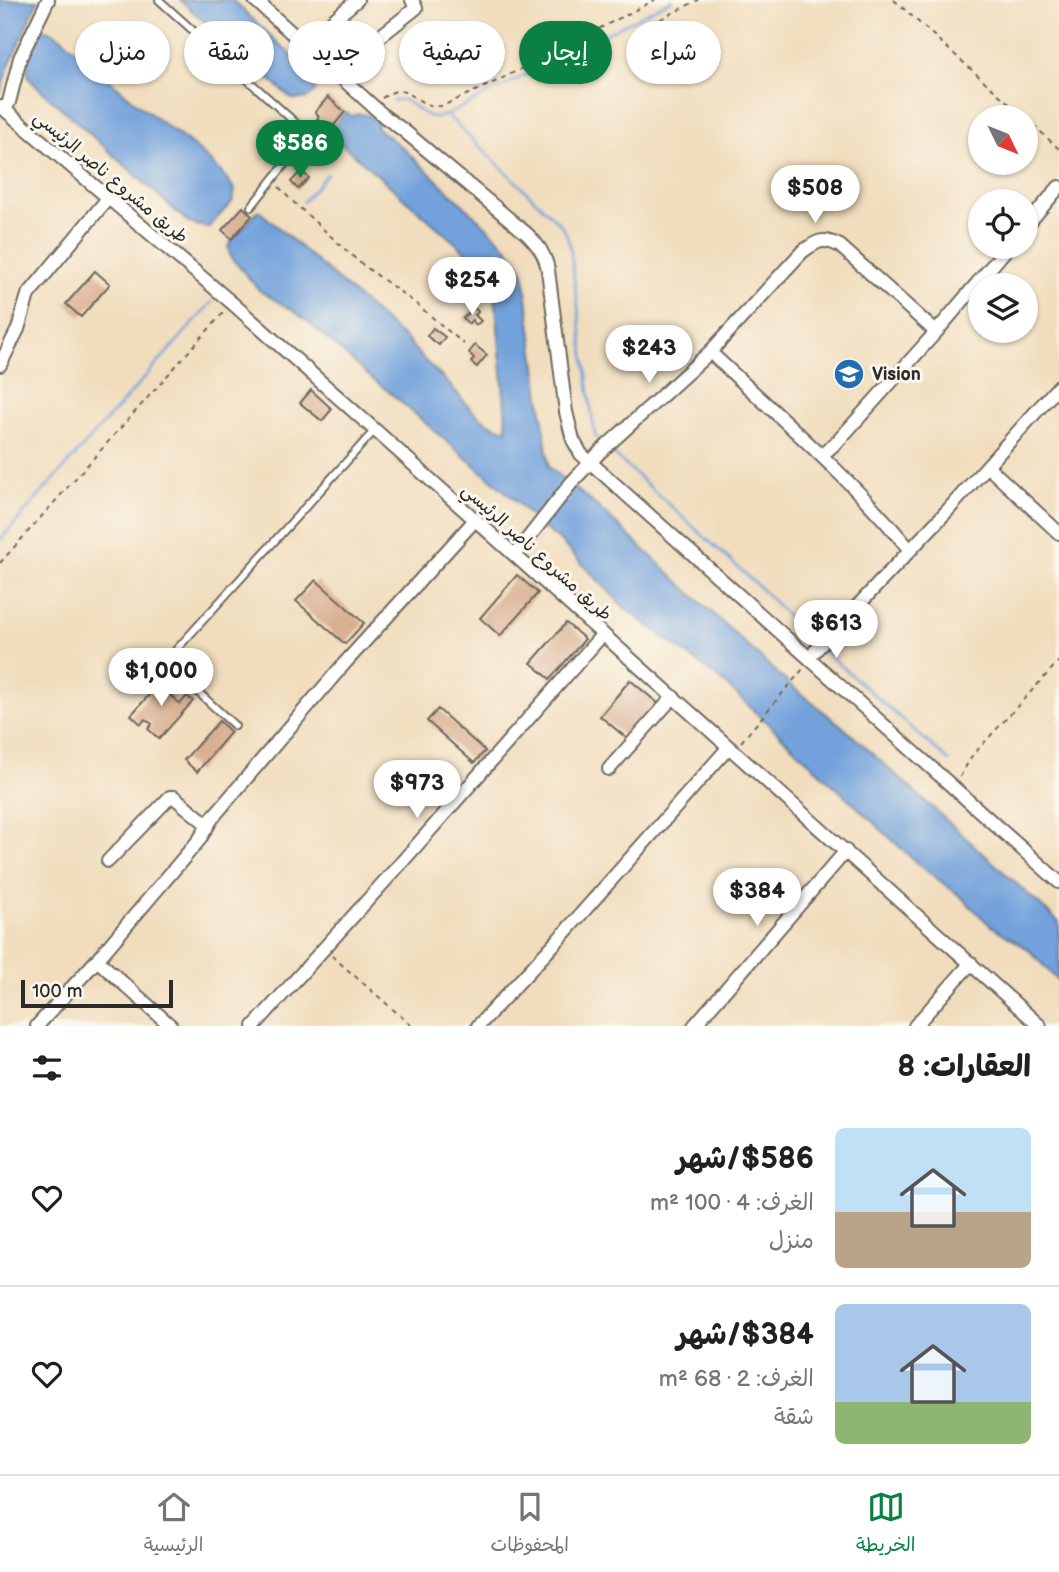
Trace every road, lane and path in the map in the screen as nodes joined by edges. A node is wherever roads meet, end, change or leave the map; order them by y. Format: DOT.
graph roads {
  1 [pos="48,0"];
  2 [pos="159,0"];
  3 [pos="255,0"];
  4 [pos="357,0"];
  5 [pos="412,0"];
  6 [pos="654,0"];
  7 [pos="698,0"];
  8 [pos="894,0"];
  9 [pos="332,21"];
  10 [pos="657,21"];
  11 [pos="288,30"];
  12 [pos="385,33"];
  13 [pos="348,84"];
  14 [pos="371,104"];
  15 [pos="1011,105"];
  16 [pos="3,108"];
  17 [pos="316,125"];
  18 [pos="1038,130"];
  19 [pos="309,135"];
  20 [pos="1059,149"];
  21 [pos="274,179"];
  22 [pos="1059,187"];
  23 [pos="108,197"];
  24 [pos="251,207"];
  25 [pos="1038,212"];
  26 [pos="998,259"];
  27 [pos="232,303"];
  28 [pos="936,332"];
  29 [pos="464,344"];
  30 [pos="710,352"];
  31 [pos="0,365"];
  32 [pos="1059,386"];
  33 [pos="375,430"];
  34 [pos="822,455"];
  35 [pos="590,463"];
  36 [pos="987,466"];
  37 [pos="475,520"];
  38 [pos="1059,533"];
  39 [pos="909,550"];
  40 [pos="515,555"];
  41 [pos="0,563"];
  42 [pos="603,634"];
  43 [pos="820,647"];
  44 [pos="1059,661"];
  45 [pos="791,684"];
  46 [pos="673,697"];
  47 [pos="235,726"];
  48 [pos="731,749"];
  49 [pos="609,769"];
  50 [pos="954,788"];
  51 [pos="208,825"];
  52 [pos="846,851"];
  53 [pos="107,861"];
  54 [pos="1059,882"];
  55 [pos="323,948"];
  56 [pos="97,960"];
  57 [pos="971,963"];
  58 [pos="37,1026"];
  59 [pos="171,1026"];
  60 [pos="254,1026"];
  61 [pos="412,1026"];
  62 [pos="478,1026"];
  63 [pos="694,1026"];
  64 [pos="915,1026"];
  65 [pos="1040,1026"];
  1 -- 16 [label="street"];
  2 -- 19 [label="lane"];
  3 -- 11 [label="street"];
  4 -- 9 [label="street"];
  5 -- 12 [label="street"];
  6 -- 14 [label="path"];
  7 -- 10 [label="path"];
  8 -- 15 [label="path"];
  13 -- 14 [label="street"];
  14 -- 35 [label="street"];
  16 -- 23 [label="street, طريق مشروع ناصر الرئيسي"];
  17 -- 19 [label="lane"];
  18 -- 20 [label="path"];
  19 -- 21 [label="lane"];
  21 -- 24 [label="lane"];
  21 -- 29 [label="path"];
  22 -- 25 [label="street"];
  23 -- 27 [label="street, طريق مشروع ناصر الرئيسي"];
  23 -- 31 [label="street"];
  26 -- 28 [label="street"];
  27 -- 33 [label="street, طريق مشروع ناصر الرئيسي"];
  27 -- 41 [label="path"];
  28 -- 30 [label="street"];
  28 -- 34 [label="street"];
  30 -- 34 [label="street"];
  30 -- 35 [label="street"];
  32 -- 36 [label="street"];
  33 -- 37 [label="street, طريق مشروع ناصر الرئيسي"];
  33 -- 47 [label="lane"];
  34 -- 39 [label="street"];
  35 -- 40 [label="street"];
  35 -- 50 [label="street"];
  36 -- 38 [label="street"];
  36 -- 39 [label="street"];
  37 -- 40 [label="street, طريق مشروع ناصر الرئيسي"];
  37 -- 51 [label="street"];
  39 -- 43 [label="street"];
  40 -- 42 [label="street, طريق مشروع ناصر الرئيسي"];
  42 -- 46 [label="street, طريق مشروع ناصر الرئيسي"];
  42 -- 55 [label="street"];
  44 -- 50 [label="path"];
  45 -- 48 [label="path"];
  46 -- 48 [label="street, طريق مشروع ناصر الرئيسي"];
  46 -- 49 [label="street"];
  48 -- 52 [label="street, طريق مشروع ناصر الرئيسي"];
  48 -- 62 [label="street"];
  50 -- 54 [label="street"];
  51 -- 53 [label="street"];
  51 -- 56 [label="street"];
  52 -- 57 [label="street, طريق مشروع ناصر الرئيسي"];
  52 -- 63 [label="street"];
  55 -- 60 [label="street"];
  55 -- 61 [label="path"];
  56 -- 58 [label="street"];
  56 -- 59 [label="street"];
  57 -- 64 [label="street"];
  57 -- 65 [label="street, طريق مشروع ناصر الرئيسي"];
}
